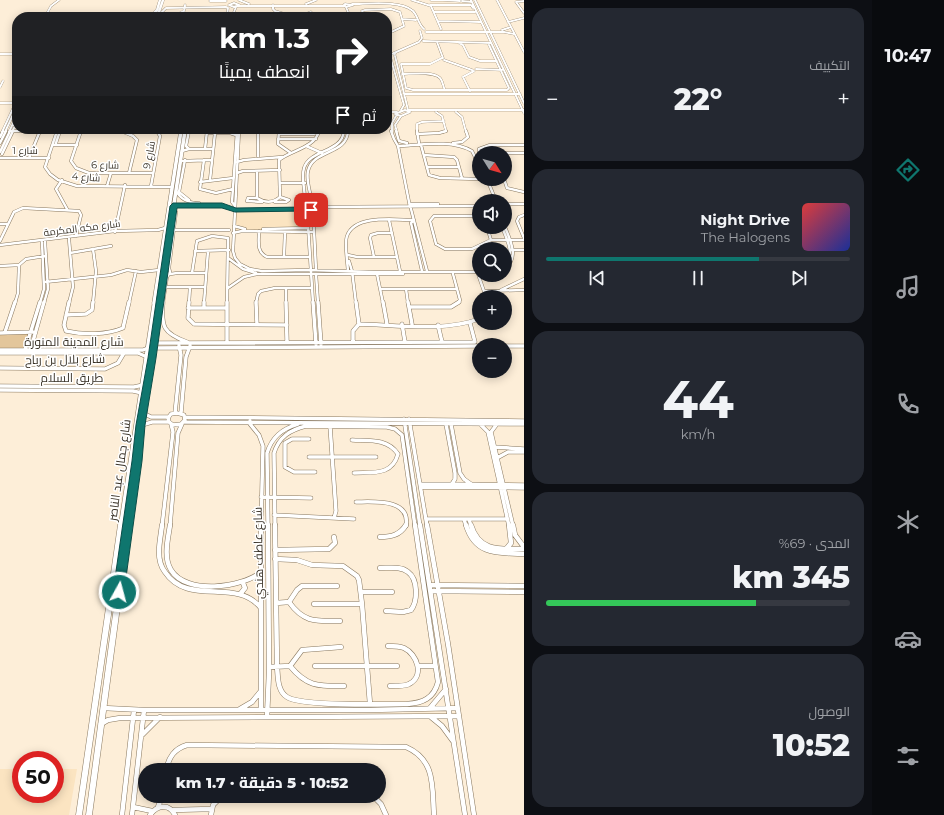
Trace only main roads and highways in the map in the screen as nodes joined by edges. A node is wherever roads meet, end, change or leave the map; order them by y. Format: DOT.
graph roads {
  1 [pos="160,0"];
  2 [pos="164,2"];
  3 [pos="155,12"];
  4 [pos="159,12"];
  5 [pos="183,134"];
  6 [pos="183,134"];
  7 [pos="173,188"];
  8 [pos="168,230"];
  9 [pos="157,304"];
  10 [pos="152,346"];
  11 [pos="128,502"];
  12 [pos="127,512"];
  13 [pos="79,815"];
  14 [pos="89,815"];
  1 -- 3 [label="main road"];
  2 -- 4 [label="main road"];
  5 -- 7 [label="main road, شارع جمال عبد الناصر"];
  6 -- 7 [label="main road, شارع جمال عبد الناصر"];
  7 -- 8 [label="main road, شارع جمال عبد الناصر"];
  7 -- 8 [label="main road, شارع جمال عبد الناصر"];
  8 -- 9 [label="main road, شارع جمال عبد الناصر"];
  9 -- 10 [label="main road, شارع جمال عبد الناصر"];
  9 -- 10 [label="main road, شارع جمال عبد الناصر"];
  10 -- 11 [label="main road, شارع جمال عبد الناصر"];
  10 -- 11 [label="main road, شارع جمال عبد الناصر"];
  11 -- 12 [label="main road, شارع جمال عبد الناصر"];
  12 -- 13 [label="main road, شارع جمال عبد الناصر"];
  12 -- 14 [label="main road, شارع جمال عبد الناصر"];
}
